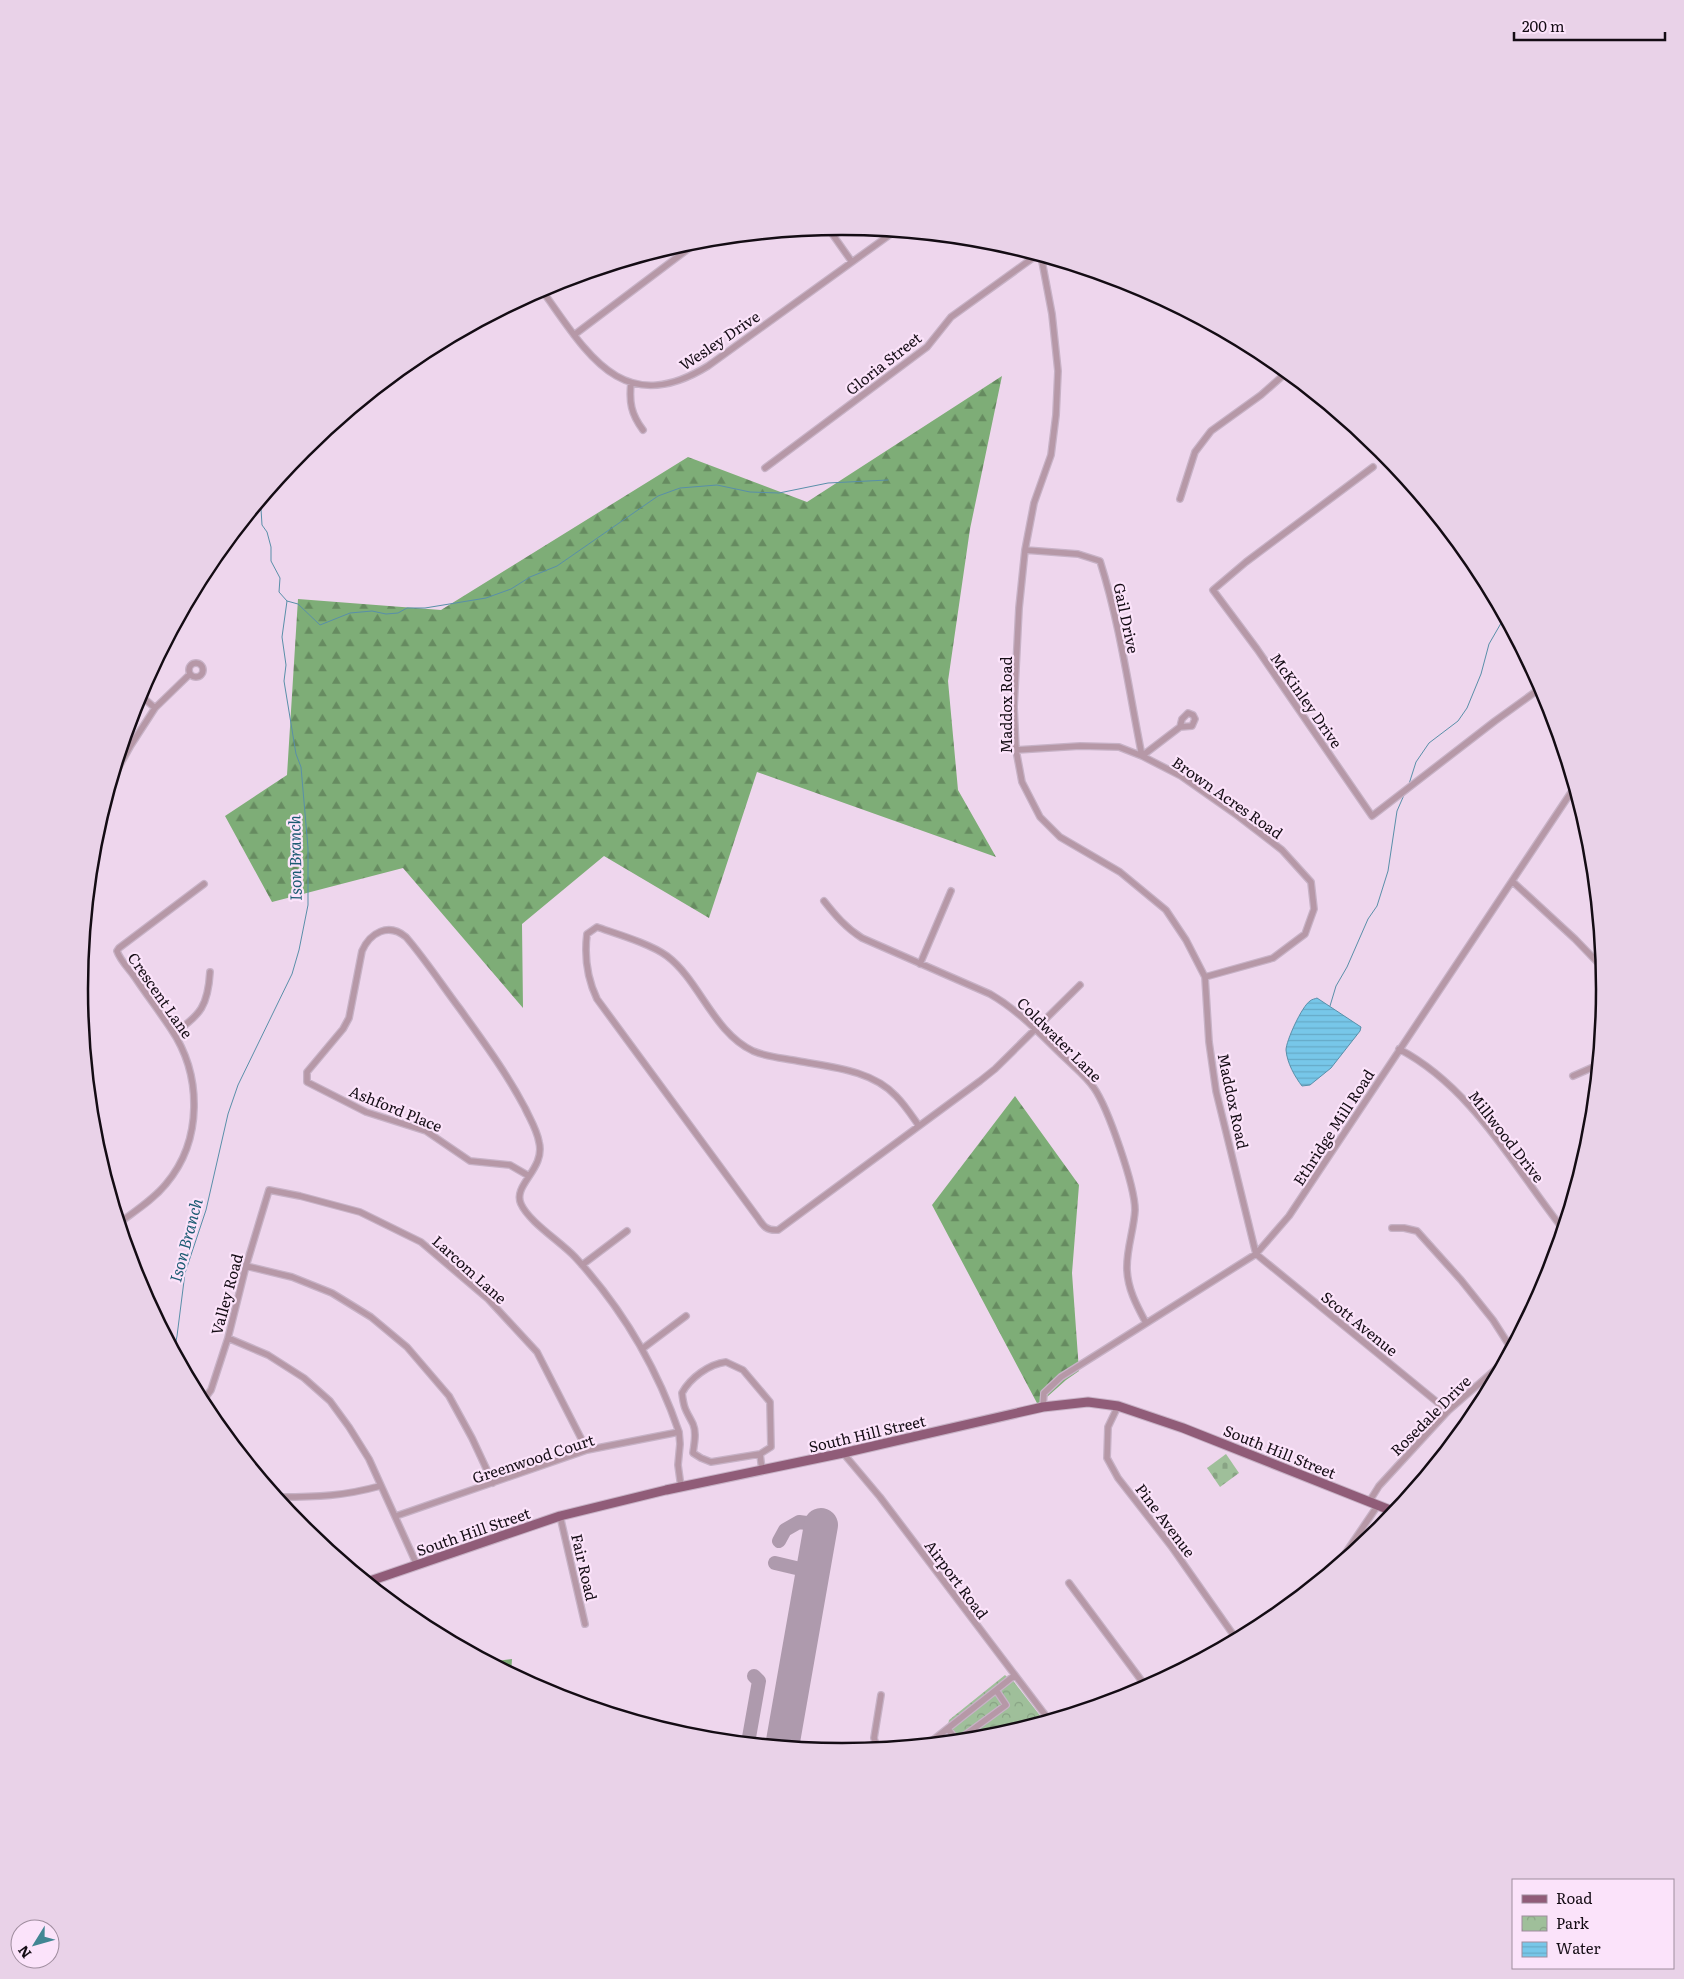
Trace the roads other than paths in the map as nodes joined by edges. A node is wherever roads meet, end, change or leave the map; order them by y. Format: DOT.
graph roads {
  1 [pos="833,235"];
  2 [pos="886,237"];
  3 [pos="685,252"];
  4 [pos="1031,259"];
  5 [pos="852,262"];
  6 [pos="1042,263"];
  7 [pos="546,295"];
  8 [pos="574,335"];
  9 [pos="1282,377"];
  10 [pos="631,383"];
  11 [pos="643,430"];
  12 [pos="1373,467"];
  13 [pos="765,468"];
  14 [pos="1180,498"];
  15 [pos="1025,550"];
  16 [pos="190,674"];
  17 [pos="1535,692"];
  18 [pos="145,700"];
  19 [pos="154,708"];
  20 [pos="1180,727"];
  21 [pos="1016,750"];
  22 [pos="125,755"];
  23 [pos="1142,756"];
  24 [pos="1571,793"];
  25 [pos="1512,881"];
  26 [pos="204,884"];
  27 [pos="951,891"];
  28 [pos="824,900"];
  29 [pos="1595,960"];
  30 [pos="920,964"];
  31 [pos="210,972"];
  32 [pos="1205,977"];
  33 [pos="1080,985"];
  34 [pos="1036,1030"];
  35 [pos="174,1033"];
  36 [pos="1399,1049"];
  37 [pos="1592,1068"];
  38 [pos="1574,1076"];
  39 [pos="919,1126"];
  40 [pos="529,1176"];
  41 [pos="269,1190"];
  42 [pos="124,1219"];
  43 [pos="1559,1223"];
  44 [pos="1392,1228"];
  45 [pos="627,1231"];
  46 [pos="1256,1254"];
  47 [pos="582,1264"];
  48 [pos="246,1266"];
  49 [pos="686,1316"];
  50 [pos="1146,1323"];
  51 [pos="228,1338"];
  52 [pos="1508,1343"];
  53 [pos="642,1349"];
  54 [pos="1491,1373"];
  55 [pos="207,1396"];
  56 [pos="1118,1406"];
  57 [pos="1043,1407"];
  58 [pos="1448,1411"];
  59 [pos="679,1432"];
  60 [pos="587,1450"];
  61 [pos="843,1453"];
  62 [pos="760,1454"];
  63 [pos="762,1470"];
  64 [pos="493,1483"];
  65 [pos="380,1486"];
  66 [pos="681,1487"];
  67 [pos="286,1499"];
  68 [pos="1374,1504"];
  69 [pos="1388,1509"];
  70 [pos="396,1516"];
  71 [pos="560,1516"];
  72 [pos="1346,1551"];
  73 [pos="417,1565"];
  74 [pos="373,1580"];
  75 [pos="1069,1583"];
  76 [pos="585,1624"];
  77 [pos="1232,1635"];
  78 [pos="1015,1675"];
  79 [pos="1142,1682"];
  80 [pos="996,1690"];
  81 [pos="881,1694"];
  82 [pos="1046,1715"];
  83 [pos="948,1728"];
  84 [pos="967,1734"];
  85 [pos="953,1736"];
  86 [pos="935,1738"];
  87 [pos="875,1743"];
  1 -- 5 [label="street"];
  2 -- 5 [label="street, Wesley Drive"];
  3 -- 8 [label="street"];
  4 -- 13 [label="street, Gloria Street"];
  5 -- 10 [label="street, Wesley Drive"];
  6 -- 15 [label="street, Maddox Road"];
  7 -- 8 [label="street, Wesley Drive"];
  8 -- 10 [label="street, Wesley Drive"];
  9 -- 14 [label="street"];
  10 -- 11 [label="street"];
  12 -- 17 [label="street, McKinley Drive"];
  15 -- 21 [label="street, Maddox Road"];
  15 -- 23 [label="street, Gail Drive"];
  16 -- 19 [label="street"];
  18 -- 19 [label="street"];
  19 -- 22 [label="street"];
  20 -- 23 [label="street"];
  21 -- 23 [label="street, Brown Acres Road"];
  21 -- 32 [label="street, Maddox Road"];
  23 -- 32 [label="street, Brown Acres Road"];
  24 -- 25 [label="street, Ethridge Mill Road"];
  25 -- 29 [label="street"];
  25 -- 36 [label="street, Ethridge Mill Road"];
  26 -- 35 [label="street, Crescent Lane"];
  27 -- 30 [label="street"];
  28 -- 30 [label="street, Coldwater Lane"];
  30 -- 34 [label="street, Coldwater Lane"];
  31 -- 35 [label="street"];
  32 -- 46 [label="street, Maddox Road"];
  33 -- 34 [label="street"];
  34 -- 39 [label="street"];
  34 -- 50 [label="street, Coldwater Lane"];
  35 -- 42 [label="street, Crescent Lane"];
  36 -- 43 [label="street, Millwood Drive"];
  36 -- 46 [label="street, Ethridge Mill Road"];
  37 -- 38 [label="street"];
  39 -- 39 [label="street"];
  40 -- 40 [label="street, Ashford Place"];
  40 -- 47 [label="street"];
  41 -- 48 [label="street, Valley Road"];
  41 -- 60 [label="street, Larcom Lane"];
  44 -- 52 [label="street, Rosedale Drive"];
  45 -- 47 [label="street"];
  46 -- 50 [label="street, Ethridge Mill Road"];
  46 -- 58 [label="street, Scott Avenue"];
  47 -- 53 [label="street"];
  48 -- 51 [label="street, Valley Road"];
  48 -- 64 [label="street"];
  49 -- 53 [label="street"];
  50 -- 57 [label="street, Ethridge Mill Road"];
  51 -- 55 [label="street, Valley Road"];
  51 -- 65 [label="street"];
  53 -- 59 [label="street"];
  54 -- 58 [label="street, Rosedale Drive"];
  56 -- 57 [label="main road, South Hill Street"];
  56 -- 68 [label="main road, South Hill Street"];
  56 -- 77 [label="street, Pine Avenue"];
  57 -- 61 [label="main road, South Hill Street"];
  58 -- 68 [label="street, Rosedale Drive"];
  59 -- 60 [label="street, Greenwood Court"];
  59 -- 66 [label="street"];
  60 -- 64 [label="street, Greenwood Court"];
  61 -- 63 [label="main road, South Hill Street"];
  61 -- 78 [label="street, Airport Road"];
  62 -- 62 [label="street"];
  62 -- 63 [label="street"];
  63 -- 66 [label="main road, South Hill Street"];
  64 -- 70 [label="street, Greenwood Court"];
  65 -- 67 [label="street"];
  65 -- 70 [label="street"];
  66 -- 71 [label="main road, South Hill Street"];
  68 -- 69 [label="main road, South Hill Street"];
  68 -- 72 [label="street, Rosedale Drive"];
  70 -- 73 [label="street"];
  71 -- 73 [label="main road, South Hill Street"];
  71 -- 76 [label="street, Fair Road"];
  73 -- 74 [label="main road, South Hill Street"];
  75 -- 79 [label="street"];
  78 -- 80 [label="street"];
  78 -- 82 [label="street, Airport Road"];
  80 -- 83 [label="street"];
  80 -- 84 [label="street"];
  81 -- 87 [label="street"];
  83 -- 85 [label="street"];
  83 -- 86 [label="street"];
}
